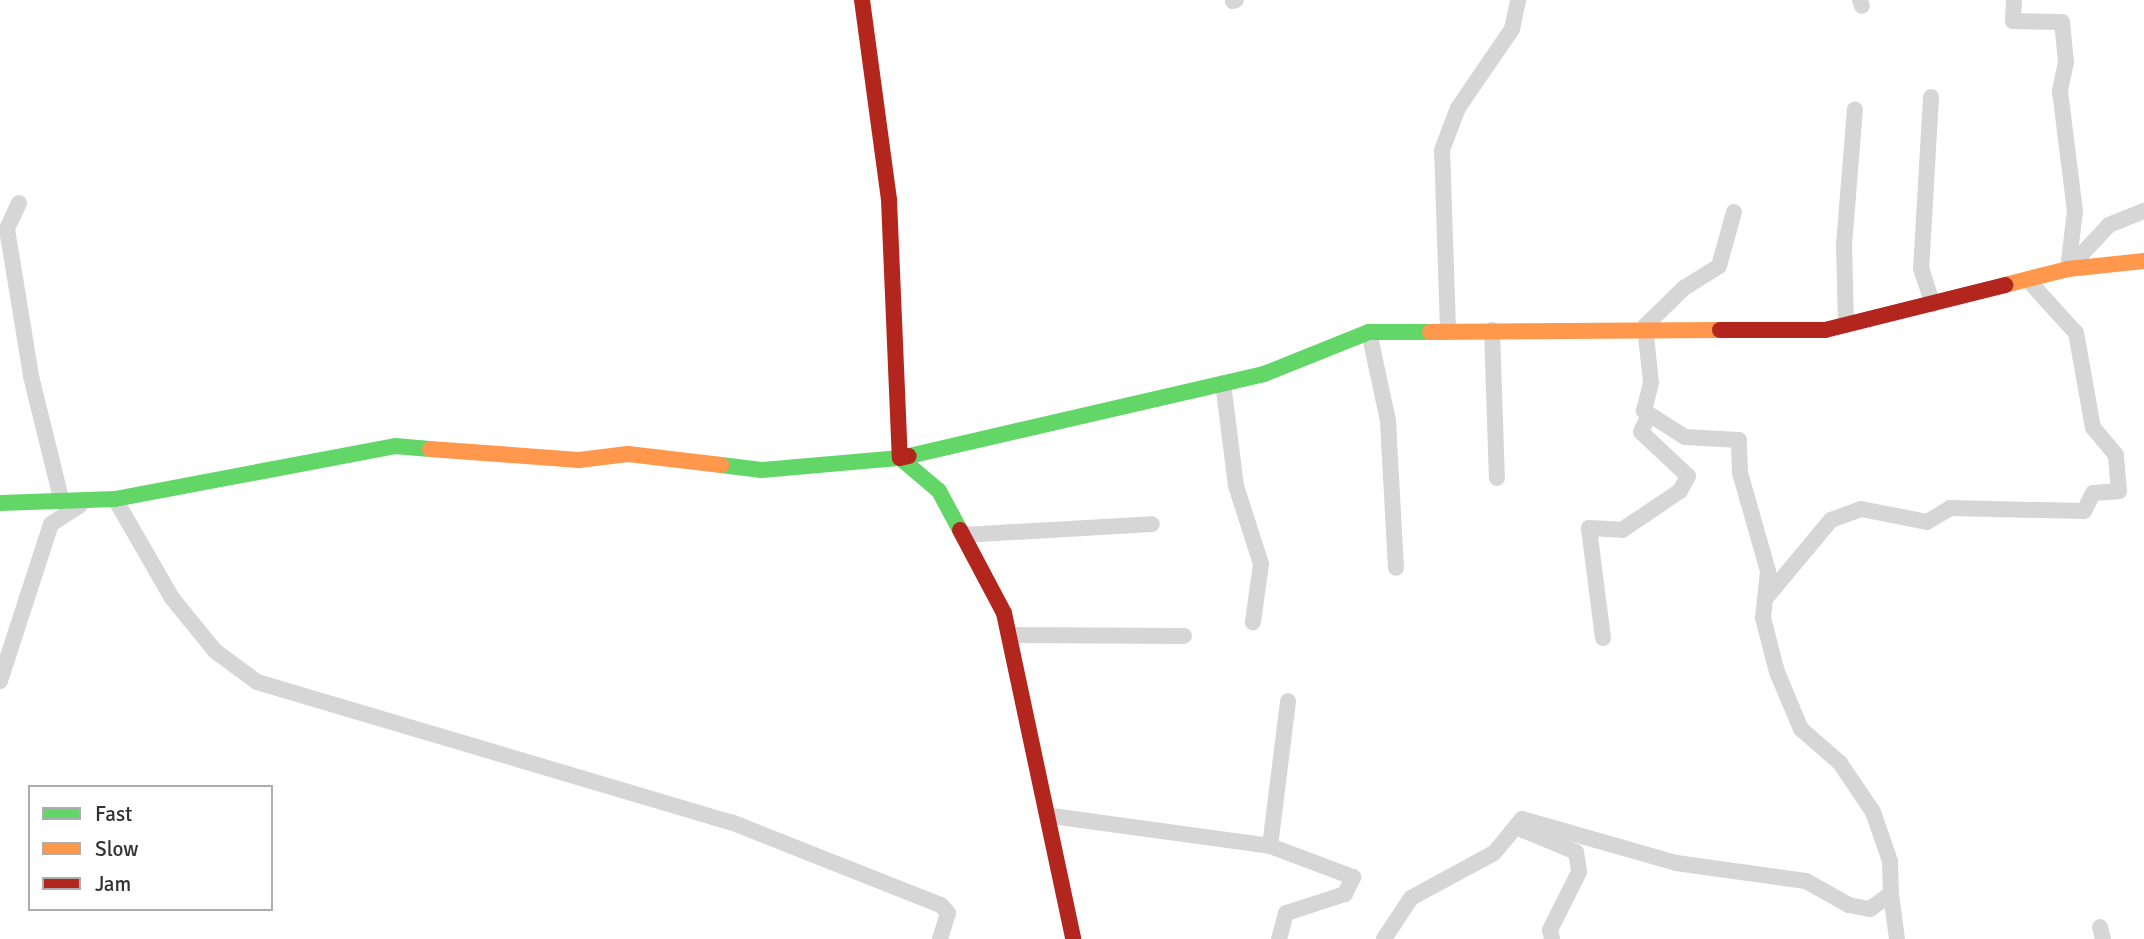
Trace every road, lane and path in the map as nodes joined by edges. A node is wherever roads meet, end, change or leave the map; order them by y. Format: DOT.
graph roads {
  1 [pos="862,0"];
  2 [pos="1518,0"];
  3 [pos="2014,0"];
  4 [pos="1931,97"];
  5 [pos="1855,109"];
  6 [pos="19,203"];
  7 [pos="2144,211"];
  8 [pos="1734,212"];
  9 [pos="2144,261"];
  10 [pos="2068,269"];
  11 [pos="2028,280"];
  12 [pos="1933,304"];
  13 [pos="1846,325"];
  14 [pos="1645,326"];
  15 [pos="1448,329"];
  16 [pos="1492,330"];
  17 [pos="1369,332"];
  18 [pos="1223,383"];
  19 [pos="1649,415"];
  20 [pos="900,458"];
  21 [pos="1497,478"];
  22 [pos="115,499"];
  23 [pos="62,502"];
  24 [pos="0,503"];
  25 [pos="86,503"];
  26 [pos="1152,524"];
  27 [pos="963,535"];
  28 [pos="1396,568"];
  29 [pos="1765,599"];
  30 [pos="1253,622"];
  31 [pos="1010,635"];
  32 [pos="1184,636"];
  33 [pos="1603,638"];
  34 [pos="0,681"];
  35 [pos="1288,701"];
  36 [pos="1052,816"];
  37 [pos="1518,828"];
  38 [pos="1270,846"];
  39 [pos="1891,894"];
  40 [pos="940,939"];
  41 [pos="1073,939"];
  42 [pos="1279,939"];
  43 [pos="1384,939"];
  44 [pos="1552,939"];
  45 [pos="1897,939"];
  1 -- 20 [label="street"];
  2 -- 15 [label="street"];
  3 -- 10 [label="street"];
  4 -- 12 [label="street"];
  5 -- 13 [label="street"];
  6 -- 23 [label="street"];
  7 -- 10 [label="street"];
  8 -- 14 [label="street"];
  9 -- 10 [label="street"];
  10 -- 11 [label="street"];
  11 -- 12 [label="street"];
  11 -- 29 [label="street"];
  12 -- 13 [label="street"];
  13 -- 14 [label="street"];
  14 -- 16 [label="street"];
  14 -- 19 [label="street"];
  15 -- 16 [label="street"];
  15 -- 17 [label="street"];
  16 -- 21 [label="street"];
  17 -- 18 [label="street"];
  17 -- 28 [label="street"];
  18 -- 20 [label="street"];
  18 -- 30 [label="street"];
  19 -- 29 [label="street"];
  19 -- 33 [label="street"];
  20 -- 22 [label="street"];
  20 -- 27 [label="street"];
  22 -- 25 [label="street"];
  22 -- 40 [label="street"];
  23 -- 24 [label="street"];
  23 -- 25 [label="street"];
  25 -- 34 [label="street"];
  26 -- 27 [label="street"];
  27 -- 31 [label="street"];
  29 -- 39 [label="street"];
  31 -- 32 [label="street"];
  31 -- 36 [label="street"];
  35 -- 38 [label="street"];
  36 -- 38 [label="street"];
  36 -- 41 [label="street"];
  37 -- 39 [label="street"];
  37 -- 43 [label="street"];
  37 -- 44 [label="street"];
  38 -- 42 [label="street"];
  39 -- 45 [label="street"];
}
